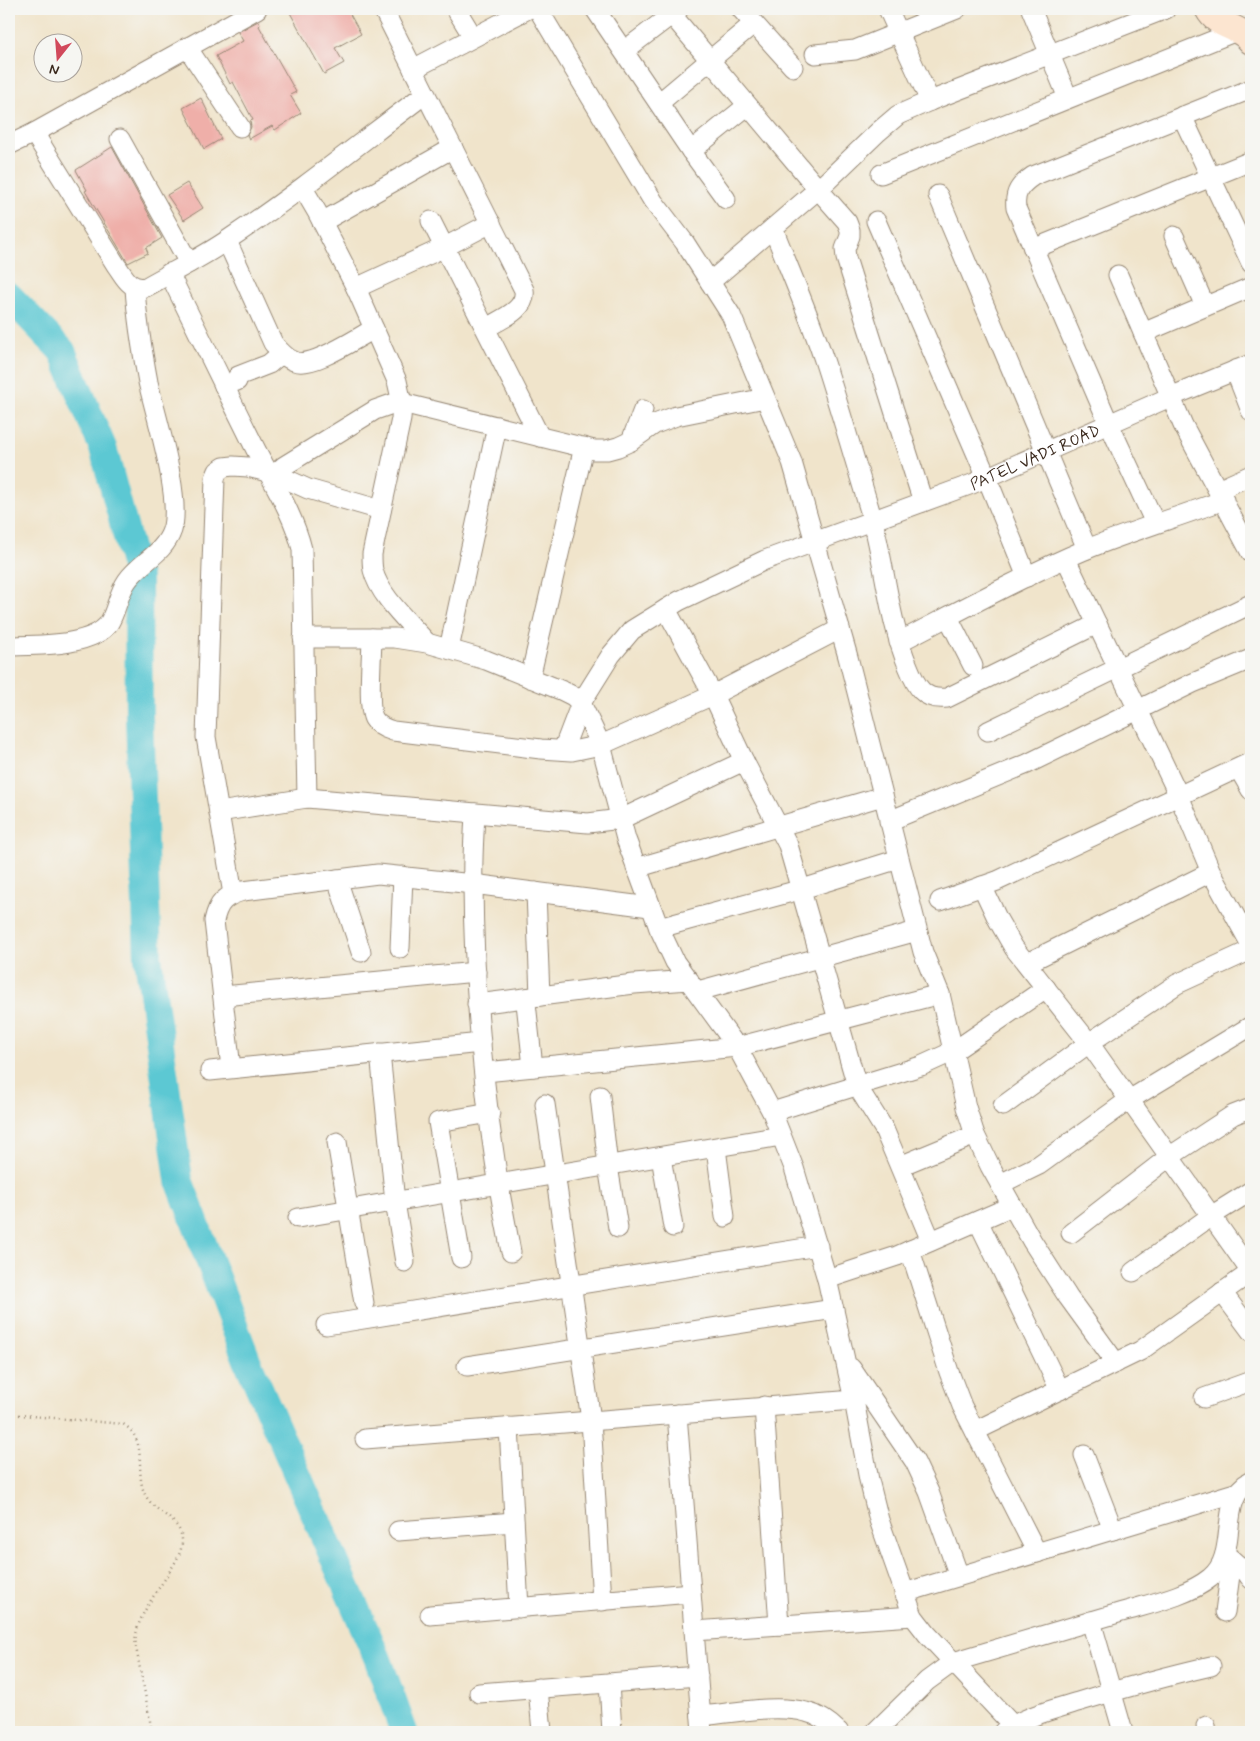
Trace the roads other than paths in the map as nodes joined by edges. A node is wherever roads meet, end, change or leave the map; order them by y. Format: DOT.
graph roads {
  1 [pos="257,9"];
  2 [pos="383,9"];
  3 [pos="456,9"];
  4 [pos="528,9"];
  5 [pos="538,9"];
  6 [pos="596,9"];
  7 [pos="888,9"];
  8 [pos="957,9"];
  9 [pos="1031,9"];
  10 [pos="1166,9"];
  11 [pos="1208,9"];
  12 [pos="672,11"];
  13 [pos="745,13"];
  14 [pos="899,32"];
  15 [pos="1245,36"];
  16 [pos="473,37"];
  17 [pos="187,46"];
  18 [pos="624,51"];
  19 [pos="814,54"];
  20 [pos="1049,54"];
  21 [pos="711,60"];
  22 [pos="793,67"];
  23 [pos="413,69"];
  24 [pos="1251,89"];
  25 [pos="425,94"];
  26 [pos="1068,98"];
  27 [pos="930,101"];
  28 [pos="659,103"];
  29 [pos="747,106"];
  30 [pos="1182,116"];
  31 [pos="240,127"];
  32 [pos="34,133"];
  33 [pos="120,139"];
  34 [pos="9,145"];
  35 [pos="453,148"];
  36 [pos="691,151"];
  37 [pos="1251,161"];
  38 [pos="882,174"];
  39 [pos="1211,177"];
  40 [pos="303,188"];
  41 [pos="818,189"];
  42 [pos="938,195"];
  43 [pos="726,199"];
  44 [pos="432,221"];
  45 [pos="876,221"];
  46 [pos="322,222"];
  47 [pos="491,222"];
  48 [pos="773,228"];
  49 [pos="1174,236"];
  50 [pos="227,241"];
  51 [pos="444,247"];
  52 [pos="1033,249"];
  53 [pos="189,263"];
  54 [pos="1251,263"];
  55 [pos="169,273"];
  56 [pos="1118,275"];
  57 [pos="710,282"];
  58 [pos="1251,287"];
  59 [pos="135,288"];
  60 [pos="356,288"];
  61 [pos="1205,306"];
  62 [pos="486,328"];
  63 [pos="374,329"];
  64 [pos="1143,333"];
  65 [pos="283,355"];
  66 [pos="1243,367"];
  67 [pos="224,386"];
  68 [pos="1170,397"];
  69 [pos="766,398"];
  70 [pos="402,403"];
  71 [pos="643,410"];
  72 [pos="1251,411"];
  73 [pos="1109,424"];
  74 [pos="497,426"];
  75 [pos="540,437"];
  76 [pos="631,441"];
  77 [pos="584,447"];
  78 [pos="1046,453"];
  79 [pos="271,473"];
  80 [pos="1251,475"];
  81 [pos="987,478"];
  82 [pos="1221,495"];
  83 [pos="924,502"];
  84 [pos="381,510"];
  85 [pos="873,521"];
  86 [pos="1155,523"];
  87 [pos="825,538"];
  88 [pos="1087,549"];
  89 [pos="1251,552"];
  90 [pos="1066,558"];
  91 [pos="1027,577"];
  92 [pos="1251,604"];
  93 [pos="666,609"];
  94 [pos="948,617"];
  95 [pos="1097,624"];
  96 [pos="840,629"];
  97 [pos="303,638"];
  98 [pos="372,638"];
  99 [pos="427,642"];
  100 [pos="899,642"];
  101 [pos="9,646"];
  102 [pos="449,649"];
  103 [pos="1251,659"];
  104 [pos="973,666"];
  105 [pos="1119,668"];
  106 [pos="530,678"];
  107 [pos="713,695"];
  108 [pos="581,704"];
  109 [pos="1138,709"];
  110 [pos="988,731"];
  111 [pos="600,744"];
  112 [pos="563,750"];
  113 [pos="744,761"];
  114 [pos="1245,765"];
  115 [pos="1251,790"];
  116 [pos="883,796"];
  117 [pos="1179,796"];
  118 [pos="306,798"];
  119 [pos="219,812"];
  120 [pos="475,813"];
  121 [pos="902,816"];
  122 [pos="621,819"];
  123 [pos="780,827"];
  124 [pos="898,859"];
  125 [pos="636,868"];
  126 [pos="1211,872"];
  127 [pos="404,876"];
  128 [pos="337,879"];
  129 [pos="472,884"];
  130 [pos="982,886"];
  131 [pos="799,890"];
  132 [pos="536,892"];
  133 [pos="233,894"];
  134 [pos="940,901"];
  135 [pos="650,907"];
  136 [pos="659,928"];
  137 [pos="917,931"];
  138 [pos="1251,945"];
  139 [pos="400,948"];
  140 [pos="1251,950"];
  141 [pos="361,952"];
  142 [pos="819,958"];
  143 [pos="1027,963"];
  144 [pos="476,972"];
  145 [pos="694,985"];
  146 [pos="1046,988"];
  147 [pos="940,994"];
  148 [pos="223,996"];
  149 [pos="534,997"];
  150 [pos="477,1004"];
  151 [pos="838,1021"];
  152 [pos="1251,1026"];
  153 [pos="1089,1042"];
  154 [pos="481,1043"];
  155 [pos="965,1043"];
  156 [pos="737,1047"];
  157 [pos="380,1053"];
  158 [pos="533,1067"];
  159 [pos="231,1068"];
  160 [pos="210,1071"];
  161 [pos="485,1072"];
  162 [pos="857,1086"];
  163 [pos="600,1096"];
  164 [pos="1129,1100"];
  165 [pos="545,1104"];
  166 [pos="1003,1106"];
  167 [pos="1251,1108"];
  168 [pos="772,1112"];
  169 [pos="490,1113"];
  170 [pos="975,1135"];
  171 [pos="781,1136"];
  172 [pos="337,1142"];
  173 [pos="716,1148"];
  174 [pos="661,1157"];
  175 [pos="1169,1157"];
  176 [pos="608,1166"];
  177 [pos="900,1166"];
  178 [pos="554,1175"];
  179 [pos="1000,1184"];
  180 [pos="498,1185"];
  181 [pos="1251,1191"];
  182 [pos="450,1193"];
  183 [pos="395,1202"];
  184 [pos="1012,1206"];
  185 [pos="348,1210"];
  186 [pos="1211,1216"];
  187 [pos="725,1217"];
  188 [pos="298,1218"];
  189 [pos="978,1221"];
  190 [pos="673,1227"];
  191 [pos="618,1228"];
  192 [pos="1071,1233"];
  193 [pos="931,1241"];
  194 [pos="818,1246"];
  195 [pos="910,1250"];
  196 [pos="511,1252"];
  197 [pos="461,1258"];
  198 [pos="405,1262"];
  199 [pos="1133,1272"];
  200 [pos="1251,1272"];
  201 [pos="827,1279"];
  202 [pos="571,1287"];
  203 [pos="1222,1292"];
  204 [pos="364,1304"];
  205 [pos="834,1310"];
  206 [pos="326,1325"];
  207 [pos="1251,1330"];
  208 [pos="580,1349"];
  209 [pos="845,1359"];
  210 [pos="1116,1363"];
  211 [pos="467,1366"];
  212 [pos="1251,1381"];
  213 [pos="1060,1390"];
  214 [pos="1204,1398"];
  215 [pos="854,1400"];
  216 [pos="764,1406"];
  217 [pos="677,1414"];
  218 [pos="591,1420"];
  219 [pos="508,1427"];
  220 [pos="975,1431"];
  221 [pos="365,1439"];
  222 [pos="1084,1455"];
  223 [pos="1244,1486"];
  224 [pos="514,1522"];
  225 [pos="1113,1530"];
  226 [pos="398,1531"];
  227 [pos="1037,1553"];
  228 [pos="1228,1557"];
  229 [pos="959,1576"];
  230 [pos="1249,1576"];
  231 [pos="691,1593"];
  232 [pos="904,1593"];
  233 [pos="602,1600"];
  234 [pos="519,1608"];
  235 [pos="1225,1612"];
  236 [pos="430,1615"];
  237 [pos="913,1616"];
  238 [pos="1091,1621"];
  239 [pos="779,1625"];
  240 [pos="694,1631"];
  241 [pos="953,1662"];
  242 [pos="1211,1666"];
  243 [pos="698,1676"];
  244 [pos="608,1683"];
  245 [pos="538,1688"];
  246 [pos="1111,1692"];
  247 [pos="479,1693"];
  248 [pos="702,1724"];
  249 [pos="1011,1730"];
  250 [pos="542,1732"];
  251 [pos="612,1732"];
  252 [pos="839,1732"];
  253 [pos="875,1732"];
  254 [pos="1123,1732"];
  1 -- 17 [label="street"];
  2 -- 23 [label="street"];
  3 -- 16 [label="street"];
  4 -- 16 [label="street"];
  5 -- 57 [label="street"];
  6 -- 18 [label="street"];
  7 -- 14 [label="street"];
  8 -- 14 [label="street"];
  9 -- 20 [label="street"];
  10 -- 20 [label="street"];
  11 -- 15 [label="street"];
  12 -- 18 [label="street"];
  12 -- 21 [label="street"];
  13 -- 21 [label="street"];
  13 -- 22 [label="street"];
  14 -- 19 [label="street"];
  14 -- 27 [label="street"];
  15 -- 26 [label="street"];
  16 -- 23 [label="street"];
  17 -- 31 [label="street"];
  17 -- 32 [label="street"];
  18 -- 28 [label="street"];
  20 -- 26 [label="street"];
  20 -- 27 [label="street"];
  21 -- 28 [label="street"];
  21 -- 29 [label="street"];
  23 -- 25 [label="street"];
  24 -- 30 [label="street"];
  25 -- 35 [label="street"];
  25 -- 40 [label="street"];
  26 -- 38 [label="street"];
  27 -- 41 [label="street"];
  28 -- 36 [label="street"];
  29 -- 36 [label="street"];
  29 -- 41 [label="street"];
  30 -- 39 [label="street"];
  30 -- 52 [label="street"];
  32 -- 34 [label="street"];
  32 -- 59 [label="street"];
  33 -- 53 [label="street"];
  35 -- 46 [label="street"];
  35 -- 47 [label="street"];
  36 -- 43 [label="street"];
  37 -- 39 [label="street"];
  39 -- 52 [label="street"];
  39 -- 54 [label="street"];
  40 -- 46 [label="street"];
  40 -- 50 [label="street"];
  41 -- 48 [label="street"];
  41 -- 83 [label="street"];
  42 -- 78 [label="street"];
  44 -- 51 [label="street"];
  45 -- 81 [label="street"];
  46 -- 60 [label="street"];
  47 -- 51 [label="street"];
  47 -- 62 [label="street"];
  48 -- 57 [label="street"];
  48 -- 85 [label="street"];
  49 -- 61 [label="street"];
  50 -- 53 [label="street"];
  50 -- 65 [label="street"];
  51 -- 60 [label="street"];
  51 -- 62 [label="street"];
  52 -- 73 [label="street"];
  53 -- 55 [label="street"];
  55 -- 59 [label="street"];
  55 -- 67 [label="street"];
  56 -- 64 [label="street"];
  57 -- 69 [label="street"];
  58 -- 61 [label="street"];
  59 -- 101 [label="street"];
  60 -- 63 [label="street"];
  61 -- 64 [label="street"];
  62 -- 75 [label="street"];
  63 -- 65 [label="street"];
  63 -- 70 [label="street"];
  64 -- 68 [label="street"];
  65 -- 67 [label="street"];
  66 -- 68 [label="street, PATEL VADI ROAD"];
  66 -- 72 [label="street"];
  67 -- 79 [label="street"];
  68 -- 73 [label="street, PATEL VADI ROAD"];
  68 -- 82 [label="street"];
  69 -- 76 [label="street"];
  69 -- 87 [label="street"];
  70 -- 74 [label="street"];
  70 -- 79 [label="street"];
  70 -- 84 [label="street"];
  71 -- 76 [label="street"];
  73 -- 78 [label="street, PATEL VADI ROAD"];
  73 -- 86 [label="street"];
  74 -- 75 [label="street"];
  74 -- 102 [label="street"];
  75 -- 77 [label="street"];
  76 -- 77 [label="street"];
  77 -- 106 [label="street"];
  78 -- 81 [label="street, PATEL VADI ROAD"];
  78 -- 88 [label="street"];
  79 -- 84 [label="street"];
  79 -- 97 [label="street"];
  79 -- 119 [label="street"];
  80 -- 82 [label="street"];
  81 -- 83 [label="street, PATEL VADI ROAD"];
  81 -- 91 [label="street"];
  82 -- 86 [label="street"];
  82 -- 89 [label="street"];
  83 -- 85 [label="street, PATEL VADI ROAD"];
  84 -- 99 [label="street"];
  85 -- 87 [label="street, PATEL VADI ROAD"];
  85 -- 100 [label="street"];
  86 -- 88 [label="street"];
  87 -- 93 [label="street, PATEL VADI ROAD"];
  87 -- 96 [label="street"];
  88 -- 90 [label="street"];
  90 -- 91 [label="street"];
  90 -- 95 [label="street"];
  91 -- 94 [label="street"];
  92 -- 105 [label="street"];
  93 -- 107 [label="street"];
  93 -- 108 [label="street, PATEL VADI ROAD"];
  94 -- 100 [label="street"];
  94 -- 104 [label="street"];
  95 -- 100 [label="street"];
  95 -- 105 [label="street"];
  96 -- 107 [label="street"];
  96 -- 116 [label="street"];
  97 -- 98 [label="street"];
  97 -- 118 [label="street"];
  98 -- 99 [label="street"];
  98 -- 112 [label="street"];
  99 -- 102 [label="street"];
  102 -- 106 [label="street"];
  103 -- 109 [label="street"];
  105 -- 109 [label="street"];
  105 -- 110 [label="street"];
  106 -- 108 [label="street"];
  107 -- 111 [label="street"];
  107 -- 113 [label="street"];
  108 -- 111 [label="street"];
  108 -- 112 [label="street, PATEL VADI ROAD"];
  109 -- 117 [label="street"];
  109 -- 121 [label="street"];
  111 -- 112 [label="street"];
  111 -- 122 [label="street"];
  113 -- 122 [label="street"];
  113 -- 123 [label="street"];
  114 -- 115 [label="street"];
  114 -- 117 [label="street"];
  116 -- 121 [label="street"];
  116 -- 123 [label="street"];
  117 -- 126 [label="street"];
  117 -- 130 [label="street"];
  118 -- 119 [label="street"];
  118 -- 120 [label="street"];
  119 -- 133 [label="street"];
  120 -- 122 [label="street"];
  120 -- 129 [label="street"];
  121 -- 124 [label="street"];
  122 -- 125 [label="street"];
  123 -- 125 [label="street"];
  123 -- 131 [label="street"];
  124 -- 131 [label="street"];
  124 -- 137 [label="street"];
  125 -- 135 [label="street"];
  126 -- 138 [label="street"];
  126 -- 143 [label="street"];
  127 -- 128 [label="street"];
  127 -- 129 [label="street"];
  127 -- 139 [label="street"];
  128 -- 133 [label="street"];
  128 -- 141 [label="street"];
  129 -- 132 [label="street"];
  129 -- 144 [label="street"];
  130 -- 134 [label="street"];
  130 -- 143 [label="street"];
  131 -- 136 [label="street"];
  131 -- 142 [label="street"];
  132 -- 135 [label="street"];
  132 -- 149 [label="street"];
  133 -- 148 [label="street"];
  135 -- 136 [label="street"];
  136 -- 145 [label="street"];
  137 -- 142 [label="street"];
  137 -- 147 [label="street"];
  140 -- 153 [label="street"];
  142 -- 145 [label="street"];
  142 -- 151 [label="street"];
  143 -- 146 [label="street"];
  144 -- 148 [label="street"];
  144 -- 150 [label="street"];
  145 -- 149 [label="street"];
  145 -- 156 [label="street"];
  146 -- 153 [label="street"];
  146 -- 155 [label="street"];
  147 -- 151 [label="street"];
  147 -- 155 [label="street"];
  148 -- 159 [label="street"];
  149 -- 150 [label="street"];
  149 -- 158 [label="street"];
  150 -- 154 [label="street"];
  151 -- 156 [label="street"];
  151 -- 162 [label="street"];
  152 -- 164 [label="street"];
  153 -- 164 [label="street"];
  153 -- 166 [label="street"];
  154 -- 157 [label="street"];
  154 -- 161 [label="street"];
  155 -- 162 [label="street"];
  155 -- 170 [label="street"];
  156 -- 158 [label="street"];
  156 -- 168 [label="street"];
  157 -- 159 [label="street"];
  157 -- 183 [label="street"];
  158 -- 161 [label="street"];
  159 -- 160 [label="street"];
  161 -- 169 [label="street"];
  162 -- 168 [label="street"];
  162 -- 177 [label="street"];
  163 -- 176 [label="street"];
  164 -- 175 [label="street"];
  164 -- 179 [label="street"];
  165 -- 178 [label="street"];
  167 -- 175 [label="street"];
  168 -- 171 [label="street"];
  169 -- 180 [label="street"];
  169 -- 182 [label="street"];
  170 -- 177 [label="street"];
  170 -- 179 [label="street"];
  171 -- 173 [label="street"];
  171 -- 194 [label="street"];
  172 -- 185 [label="street"];
  173 -- 174 [label="street"];
  173 -- 187 [label="street"];
  174 -- 176 [label="street"];
  174 -- 190 [label="street"];
  175 -- 186 [label="street"];
  175 -- 192 [label="street"];
  176 -- 178 [label="street"];
  176 -- 191 [label="street"];
  177 -- 193 [label="street"];
  178 -- 180 [label="street"];
  178 -- 202 [label="street"];
  179 -- 184 [label="street"];
  180 -- 182 [label="street"];
  180 -- 196 [label="street"];
  181 -- 186 [label="street"];
  182 -- 183 [label="street"];
  182 -- 197 [label="street"];
  183 -- 185 [label="street"];
  183 -- 198 [label="street"];
  184 -- 189 [label="street"];
  184 -- 210 [label="street"];
  185 -- 188 [label="street"];
  185 -- 204 [label="street"];
  186 -- 199 [label="street"];
  186 -- 200 [label="street"];
  189 -- 193 [label="street"];
  189 -- 213 [label="street"];
  193 -- 195 [label="street"];
  194 -- 201 [label="street"];
  194 -- 202 [label="street"];
  195 -- 201 [label="street"];
  195 -- 220 [label="street"];
  200 -- 203 [label="street"];
  201 -- 205 [label="street"];
  202 -- 206 [label="street"];
  202 -- 208 [label="street"];
  203 -- 207 [label="street"];
  203 -- 210 [label="street"];
  205 -- 208 [label="street"];
  205 -- 209 [label="street"];
  208 -- 211 [label="street"];
  208 -- 218 [label="street"];
  209 -- 215 [label="street"];
  209 -- 229 [label="street"];
  210 -- 213 [label="street"];
  212 -- 214 [label="street"];
  213 -- 220 [label="street"];
  215 -- 216 [label="street"];
  215 -- 232 [label="street"];
  216 -- 217 [label="street"];
  216 -- 239 [label="street"];
  217 -- 218 [label="street"];
  217 -- 231 [label="street"];
  218 -- 219 [label="street"];
  218 -- 233 [label="street"];
  219 -- 221 [label="street"];
  219 -- 224 [label="street"];
  220 -- 227 [label="street"];
  222 -- 225 [label="street"];
  223 -- 225 [label="street"];
  223 -- 228 [label="street"];
  224 -- 226 [label="street"];
  224 -- 234 [label="street"];
  225 -- 227 [label="street"];
  227 -- 229 [label="street"];
  228 -- 230 [label="street"];
  228 -- 235 [label="street"];
  228 -- 238 [label="street"];
  229 -- 232 [label="street"];
  231 -- 233 [label="street"];
  231 -- 240 [label="street"];
  232 -- 237 [label="street"];
  233 -- 234 [label="street"];
  234 -- 236 [label="street"];
  237 -- 239 [label="street"];
  237 -- 241 [label="street"];
  238 -- 241 [label="street"];
  238 -- 246 [label="street"];
  239 -- 240 [label="street"];
  240 -- 243 [label="street"];
  241 -- 249 [label="street"];
  241 -- 253 [label="street"];
  242 -- 246 [label="street"];
  243 -- 244 [label="street"];
  243 -- 248 [label="street"];
  244 -- 245 [label="street"];
  244 -- 251 [label="street"];
  245 -- 247 [label="street"];
  245 -- 250 [label="street"];
  246 -- 249 [label="street"];
  246 -- 254 [label="street"];
  248 -- 252 [label="street"];
}
